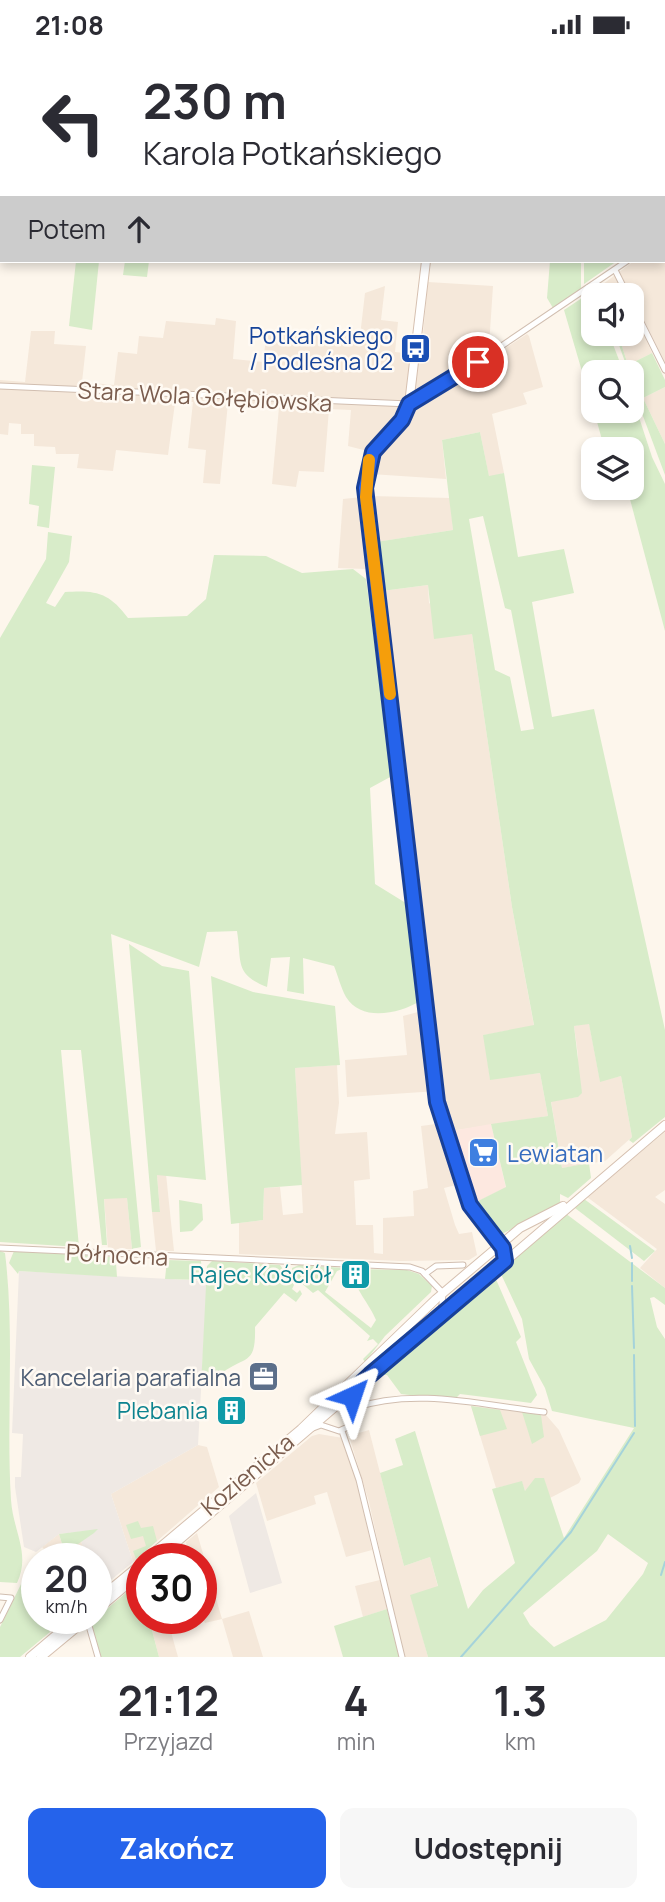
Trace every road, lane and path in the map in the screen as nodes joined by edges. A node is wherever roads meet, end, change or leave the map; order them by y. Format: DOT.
graph roads {
  1 [pos="426,263"];
  2 [pos="624,263"];
  3 [pos="615,270"];
  4 [pos="622,283"];
  5 [pos="644,328"];
  6 [pos="665,370"];
  7 [pos="0,386"];
  8 [pos="409,404"];
  9 [pos="665,1125"];
  10 [pos="573,1202"];
  11 [pos="490,1233"];
  12 [pos="0,1248"];
  13 [pos="491,1252"];
  14 [pos="504,1252"];
  15 [pos="463,1265"];
  16 [pos="425,1274"];
  17 [pos="460,1279"];
  18 [pos="470,1290"];
  19 [pos="438,1293"];
  20 [pos="441,1314"];
  21 [pos="352,1392"];
  22 [pos="326,1406"];
  23 [pos="354,1408"];
  24 [pos="544,1412"];
  25 [pos="325,1422"];
  26 [pos="342,1431"];
  27 [pos="165,1543"];
  28 [pos="177,1543"];
  29 [pos="126,1576"];
  30 [pos="126,1586"];
  31 [pos="112,1588"];
  32 [pos="0,1597"];
  33 [pos="112,1598"];
  34 [pos="0,1620"];
  35 [pos="57,1634"];
  36 [pos="69,1634"];
  37 [pos="92,1634"];
  38 [pos="30,1657"];
  39 [pos="41,1657"];
  40 [pos="99,1657"];
  41 [pos="402,1657"];
  1 -- 8 [label="main road"];
  2 -- 3 [label="street"];
  3 -- 4 [label="street"];
  3 -- 8 [label="street"];
  5 -- 6 [label="street"];
  7 -- 8 [label="street, Stara Wola Gołębiowska"];
  8 -- 11 [label="main road"];
  9 -- 10 [label="main road, Kozienicka"];
  10 -- 14 [label="main road, Kozienicka"];
  10 -- 14 [label="main road, Kozienicka"];
  11 -- 13 [label="main road"];
  11 -- 14 [label="main road"];
  12 -- 16 [label="street, Północna"];
  13 -- 14 [label="main road"];
  13 -- 17 [label="main road, Kozienicka"];
  14 -- 18 [label="main road, Kozienicka"];
  15 -- 16 [label="street"];
  16 -- 19 [label="street"];
  17 -- 18 [label="main road"];
  17 -- 19 [label="main road, Kozienicka"];
  18 -- 20 [label="main road, Kozienicka"];
  19 -- 20 [label="street"];
  19 -- 22 [label="main road, Kozienicka"];
  20 -- 21 [label="main road, Kozienicka"];
  21 -- 23 [label="street"];
  21 -- 25 [label="main road, Kozienicka"];
  22 -- 25 [label="street"];
  22 -- 27 [label="main road, Kozienicka"];
  23 -- 24 [label="street"];
  23 -- 26 [label="street"];
  25 -- 26 [label="street"];
  25 -- 28 [label="main road, Kozienicka"];
  26 -- 41 [label="street"];
  29 -- 31 [label="main road, Kozienicka"];
  30 -- 33 [label="main road"];
  32 -- 34 [label="street"];
  35 -- 38 [label="main road"];
  36 -- 39 [label="main road"];
  37 -- 40 [label="street"];
}
